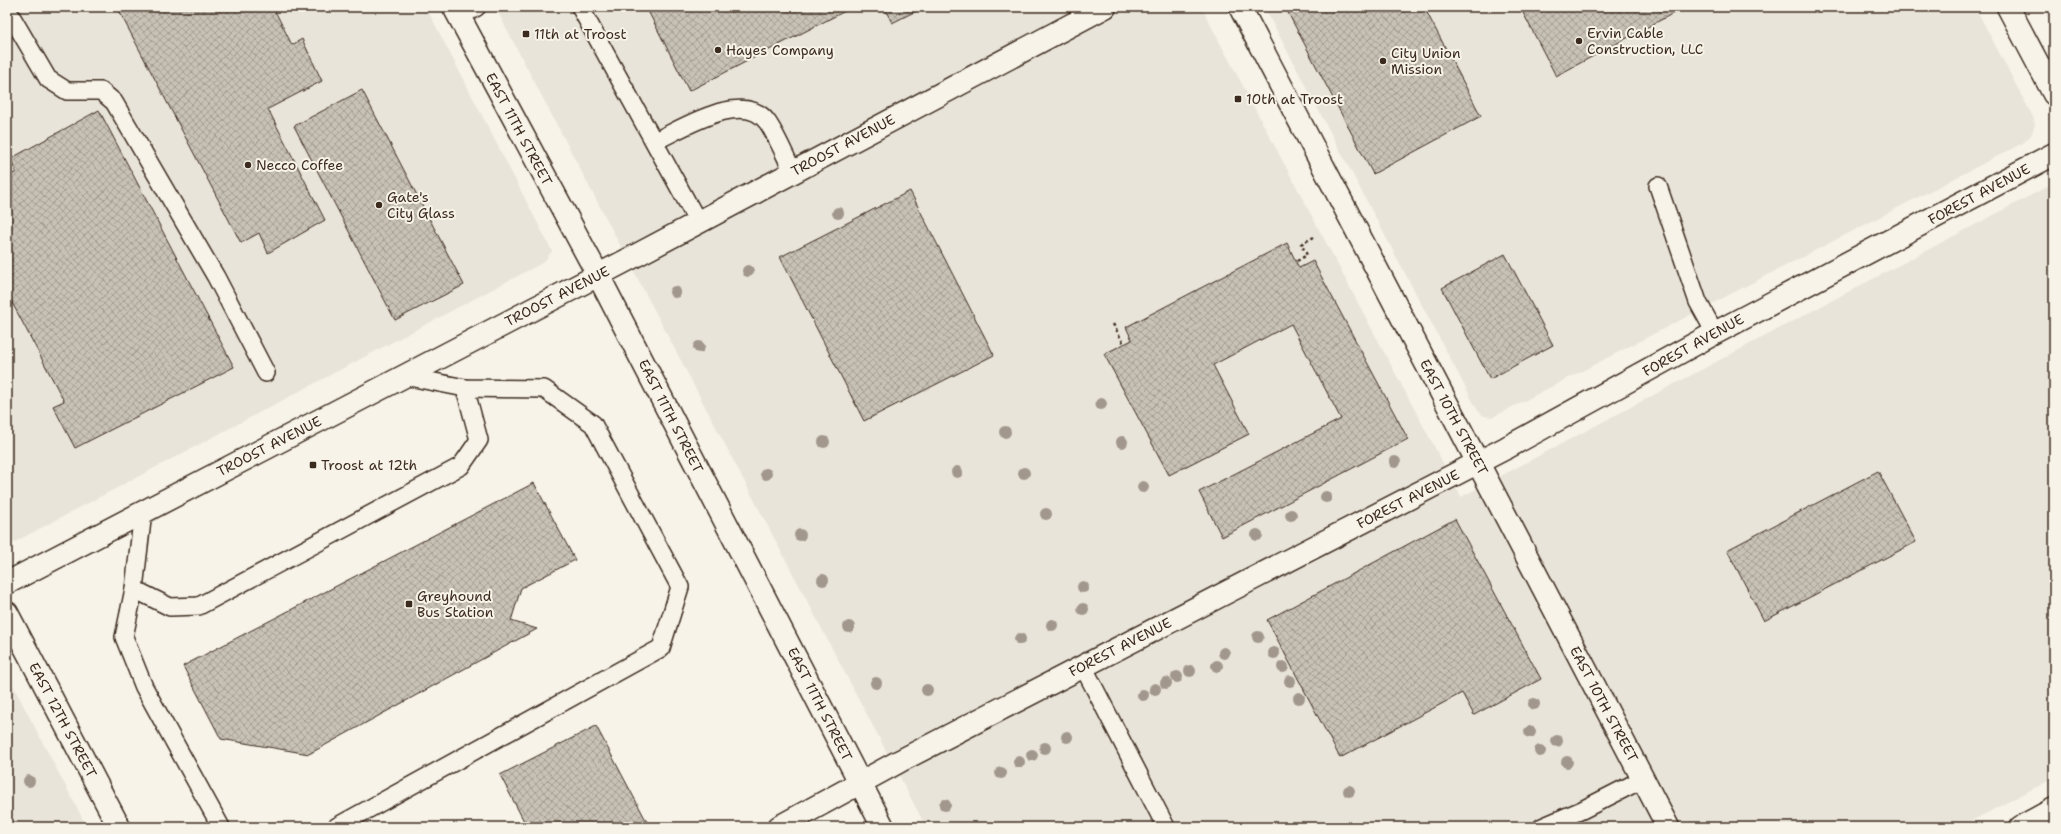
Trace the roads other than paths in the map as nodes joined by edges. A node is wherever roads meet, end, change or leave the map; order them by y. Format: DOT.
graph roads {
  1 [pos="580,7"];
  2 [pos="1104,7"];
  3 [pos="1240,7"];
  4 [pos="2008,7"];
  5 [pos="7,9"];
  6 [pos="463,10"];
  7 [pos="2054,94"];
  8 [pos="655,141"];
  9 [pos="2054,154"];
  10 [pos="793,172"];
  11 [pos="1658,186"];
  12 [pos="698,222"];
  13 [pos="598,275"];
  14 [pos="1715,333"];
  15 [pos="266,373"];
  16 [pos="404,376"];
  17 [pos="465,388"];
  18 [pos="1478,462"];
  19 [pos="143,512"];
  20 [pos="7,583"];
  21 [pos="134,589"];
  22 [pos="7,613"];
  23 [pos="1083,666"];
  24 [pos="1643,779"];
  25 [pos="861,783"];
  26 [pos="2054,810"];
  27 [pos="119,827"];
  28 [pos="221,827"];
  29 [pos="336,827"];
  30 [pos="779,827"];
  31 [pos="883,827"];
  32 [pos="1166,827"];
  33 [pos="1542,827"];
  34 [pos="1668,827"];
  35 [pos="2022,827"];
  1 -- 8 [label="lane"];
  2 -- 10 [label="street, TROOST AVENUE"];
  3 -- 18 [label="street, EAST 10TH STREET"];
  4 -- 7 [label="street"];
  5 -- 15 [label="lane"];
  6 -- 13 [label="street, EAST 11TH STREET"];
  8 -- 10 [label="lane"];
  8 -- 12 [label="lane"];
  9 -- 14 [label="street, FOREST AVENUE"];
  10 -- 12 [label="street, TROOST AVENUE"];
  11 -- 14 [label="lane"];
  12 -- 13 [label="street, TROOST AVENUE"];
  13 -- 16 [label="street, TROOST AVENUE"];
  13 -- 25 [label="street, EAST 11TH STREET"];
  14 -- 18 [label="street, FOREST AVENUE"];
  16 -- 17 [label="lane"];
  16 -- 19 [label="street, TROOST AVENUE"];
  17 -- 21 [label="lane"];
  17 -- 29 [label="lane"];
  18 -- 23 [label="street, FOREST AVENUE"];
  18 -- 24 [label="street, EAST 10TH STREET"];
  19 -- 20 [label="street, TROOST AVENUE"];
  19 -- 21 [label="lane"];
  21 -- 28 [label="lane"];
  22 -- 27 [label="street, EAST 12TH STREET"];
  23 -- 25 [label="street, FOREST AVENUE"];
  23 -- 32 [label="lane"];
  24 -- 33 [label="lane"];
  24 -- 34 [label="street, EAST 10TH STREET"];
  25 -- 30 [label="street, FOREST AVENUE"];
  25 -- 31 [label="street, EAST 11TH STREET"];
  26 -- 35 [label="street"];
}
